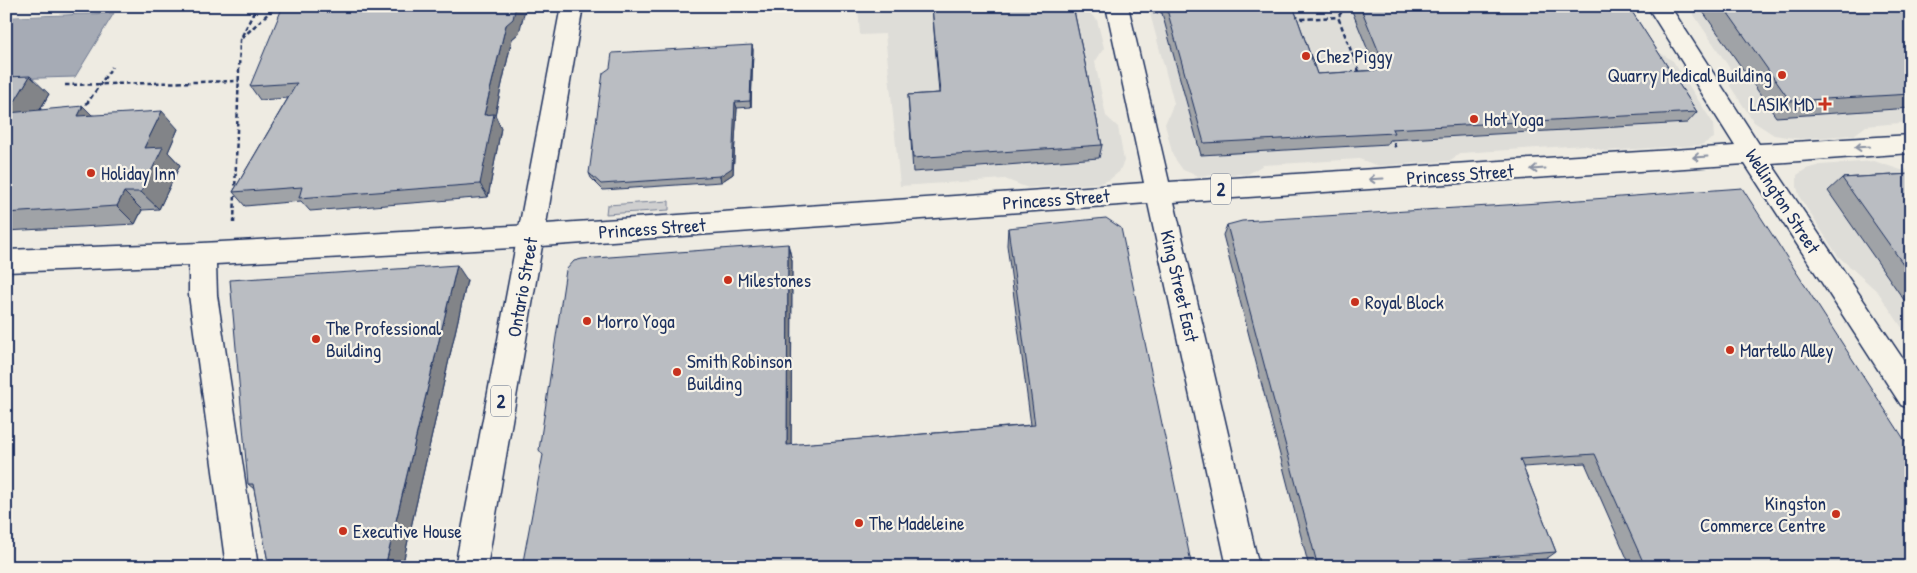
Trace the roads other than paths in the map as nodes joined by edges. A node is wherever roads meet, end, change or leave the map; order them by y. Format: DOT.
graph roads {
  1 [pos="572,6"];
  2 [pos="1116,6"];
  3 [pos="1658,6"];
  4 [pos="1911,144"];
  5 [pos="1752,154"];
  6 [pos="1158,193"];
  7 [pos="531,236"];
  8 [pos="202,254"];
  9 [pos="6,261"];
  10 [pos="1911,396"];
  11 [pos="242,567"];
  12 [pos="471,567"];
  13 [pos="1243,567"];
  1 -- 7 [label="main road, Ontario Street"];
  2 -- 6 [label="main road, King Street East"];
  3 -- 5 [label="main road, Wellington Street"];
  4 -- 5 [label="main road, Princess Street / 2, one-way"];
  5 -- 6 [label="main road, Princess Street / 2, one-way"];
  5 -- 10 [label="main road, Wellington Street"];
  6 -- 7 [label="main road, Princess Street / 2"];
  6 -- 13 [label="main road, King Street East"];
  7 -- 8 [label="main road, Princess Street"];
  7 -- 12 [label="main road, Ontario Street / 2"];
  8 -- 9 [label="main road, Princess Street"];
  8 -- 11 [label="main road"];
}
